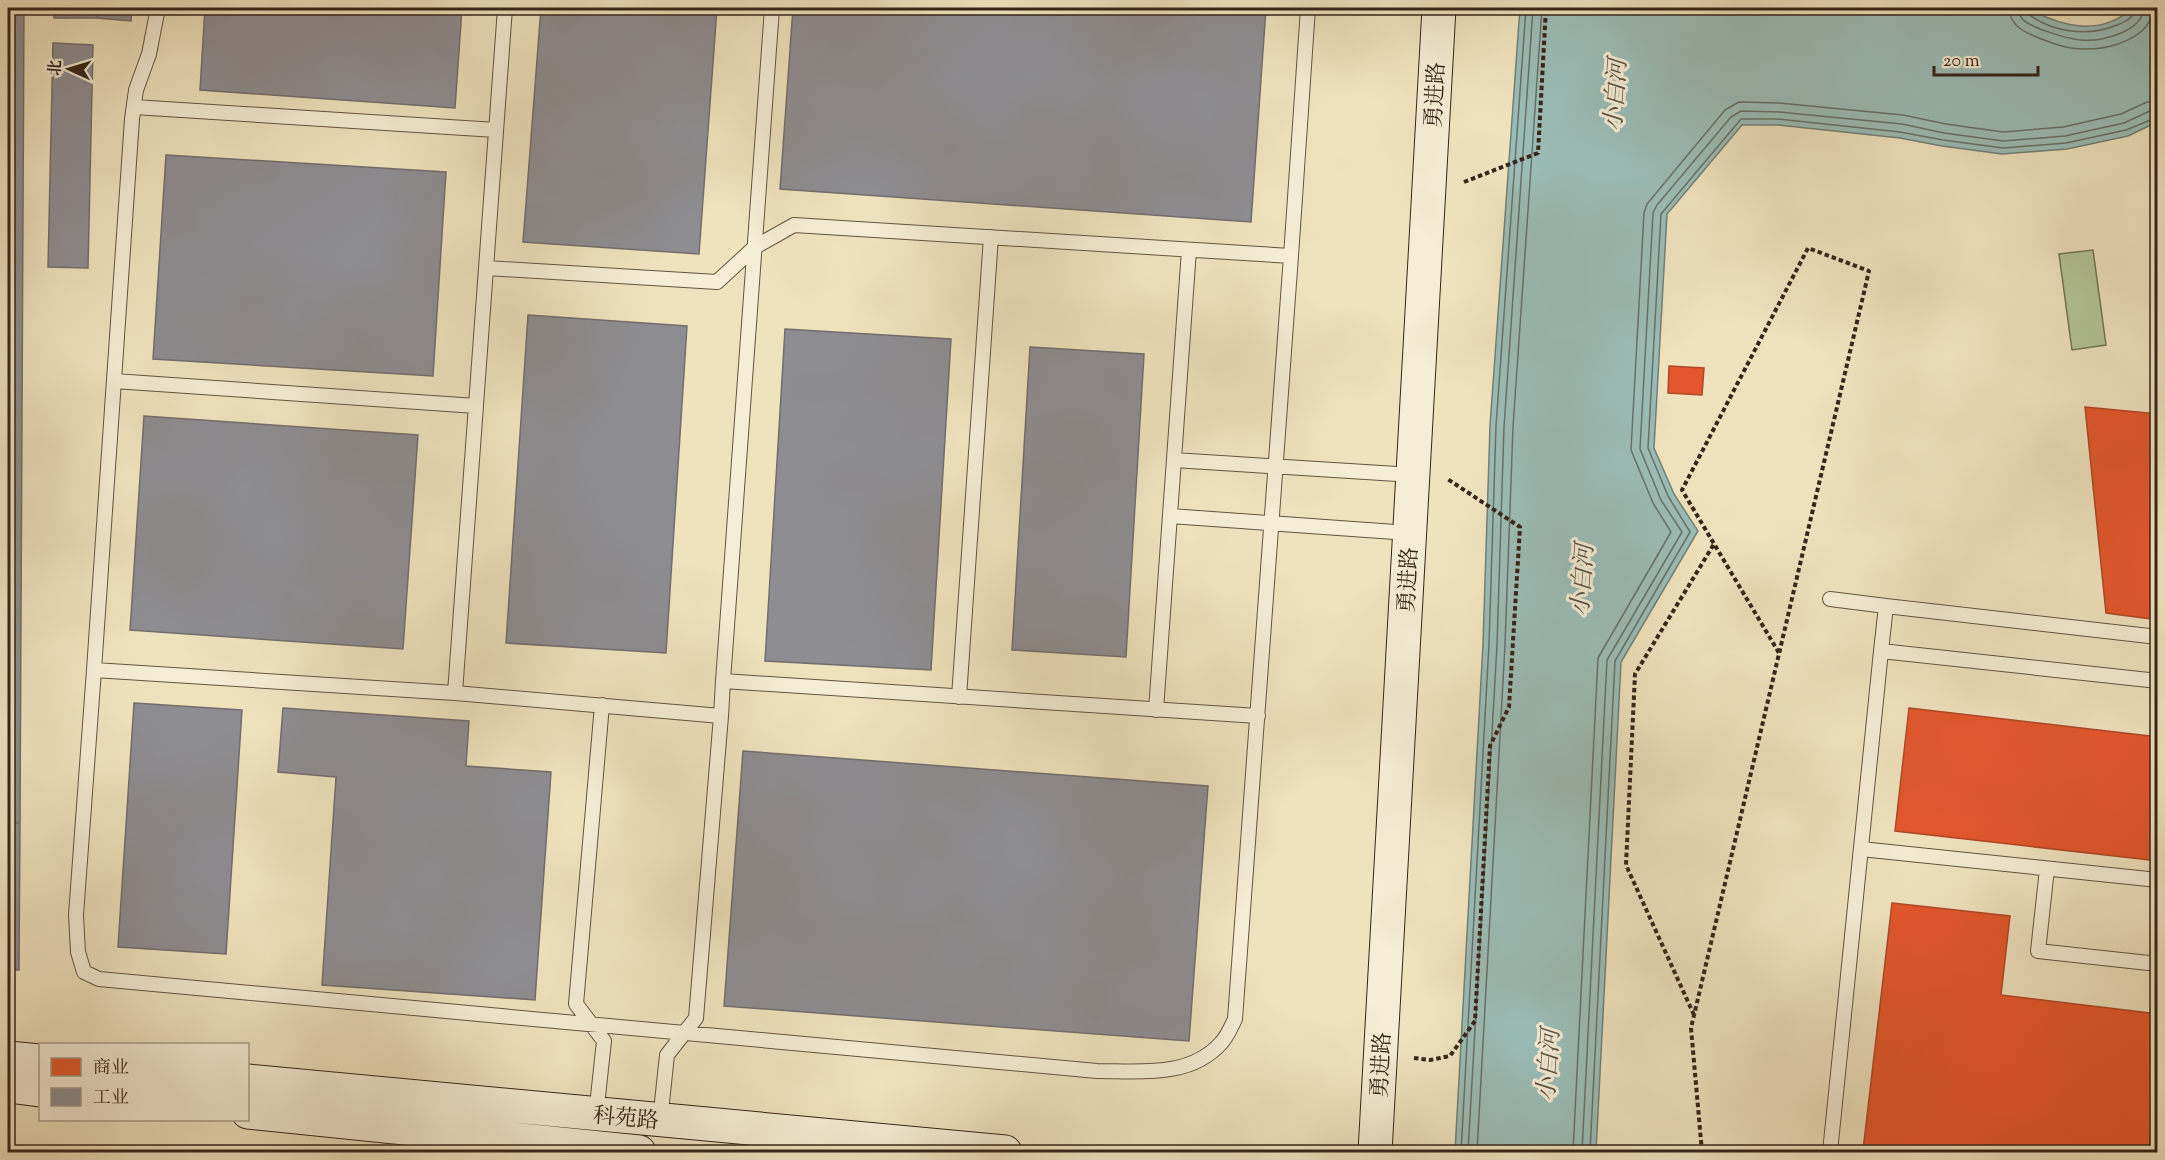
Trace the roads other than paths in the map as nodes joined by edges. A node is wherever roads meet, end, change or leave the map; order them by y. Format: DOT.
graph roads {
  1 [pos="158,8"];
  2 [pos="505,8"];
  3 [pos="772,8"];
  4 [pos="1308,8"];
  5 [pos="1439,8"];
  6 [pos="134,107"];
  7 [pos="496,130"];
  8 [pos="991,237"];
  9 [pos="755,247"];
  10 [pos="1189,250"];
  11 [pos="1291,256"];
  12 [pos="486,268"];
  13 [pos="114,381"];
  14 [pos="476,406"];
  15 [pos="1174,460"];
  16 [pos="1275,467"];
  17 [pos="1413,475"];
  18 [pos="1170,516"];
  19 [pos="1271,524"];
  20 [pos="1409,533"];
  21 [pos="1830,599"];
  22 [pos="1886,606"];
  23 [pos="2157,637"];
  24 [pos="1881,651"];
  25 [pos="94,670"];
  26 [pos="723,681"];
  27 [pos="2157,681"];
  28 [pos="455,693"];
  29 [pos="958,697"];
  30 [pos="602,705"];
  31 [pos="1156,710"];
  32 [pos="722,716"];
  33 [pos="1258,716"];
  34 [pos="1861,849"];
  35 [pos="2047,869"];
  36 [pos="2157,880"];
  37 [pos="2157,964"];
  38 [pos="591,1024"];
  39 [pos="684,1033"];
  40 [pos="8,1058"];
  41 [pos="39,1061"];
  42 [pos="249,1081"];
  43 [pos="8,1086"];
  44 [pos="39,1090"];
  45 [pos="249,1112"];
  46 [pos="596,1114"];
  47 [pos="660,1120"];
  48 [pos="478,1127"];
  49 [pos="639,1152"];
  50 [pos="1005,1152"];
  51 [pos="1375,1152"];
  52 [pos="1830,1152"];
  1 -- 6 [label="lane"];
  2 -- 7 [label="lane"];
  3 -- 9 [label="lane"];
  4 -- 11 [label="lane"];
  5 -- 17 [label="street, 勇进路"];
  6 -- 7 [label="lane"];
  6 -- 13 [label="lane"];
  7 -- 12 [label="lane"];
  8 -- 9 [label="lane"];
  8 -- 10 [label="lane"];
  8 -- 29 [label="lane"];
  9 -- 12 [label="lane"];
  9 -- 26 [label="lane"];
  10 -- 11 [label="lane"];
  10 -- 15 [label="lane"];
  11 -- 16 [label="lane"];
  12 -- 14 [label="lane"];
  13 -- 14 [label="lane"];
  13 -- 25 [label="lane"];
  14 -- 28 [label="lane"];
  15 -- 16 [label="lane"];
  15 -- 18 [label="lane"];
  16 -- 17 [label="lane"];
  16 -- 19 [label="lane"];
  17 -- 20 [label="street, 勇进路"];
  18 -- 19 [label="lane"];
  18 -- 31 [label="lane"];
  19 -- 20 [label="lane"];
  19 -- 33 [label="lane"];
  20 -- 51 [label="street, 勇进路"];
  21 -- 22 [label="lane"];
  22 -- 23 [label="lane"];
  22 -- 24 [label="lane"];
  24 -- 27 [label="lane"];
  24 -- 34 [label="lane"];
  25 -- 28 [label="lane"];
  25 -- 38 [label="lane"];
  26 -- 29 [label="lane"];
  26 -- 32 [label="lane"];
  28 -- 30 [label="lane"];
  29 -- 31 [label="lane"];
  30 -- 32 [label="lane"];
  30 -- 38 [label="lane"];
  31 -- 33 [label="lane"];
  32 -- 39 [label="lane"];
  33 -- 39 [label="lane"];
  34 -- 35 [label="lane"];
  34 -- 52 [label="lane"];
  35 -- 36 [label="lane"];
  35 -- 37 [label="lane"];
  38 -- 39 [label="lane"];
  38 -- 46 [label="lane"];
  39 -- 47 [label="lane"];
  40 -- 41 [label="street"];
  42 -- 48 [label="street, 科苑路"];
  43 -- 44 [label="street"];
  45 -- 48 [label="street, 科苑路"];
  46 -- 47 [label="street, 科苑路"];
  46 -- 48 [label="street, 科苑路"];
  47 -- 50 [label="street, 科苑路"];
  48 -- 49 [label="street, 科苑路"];
}
